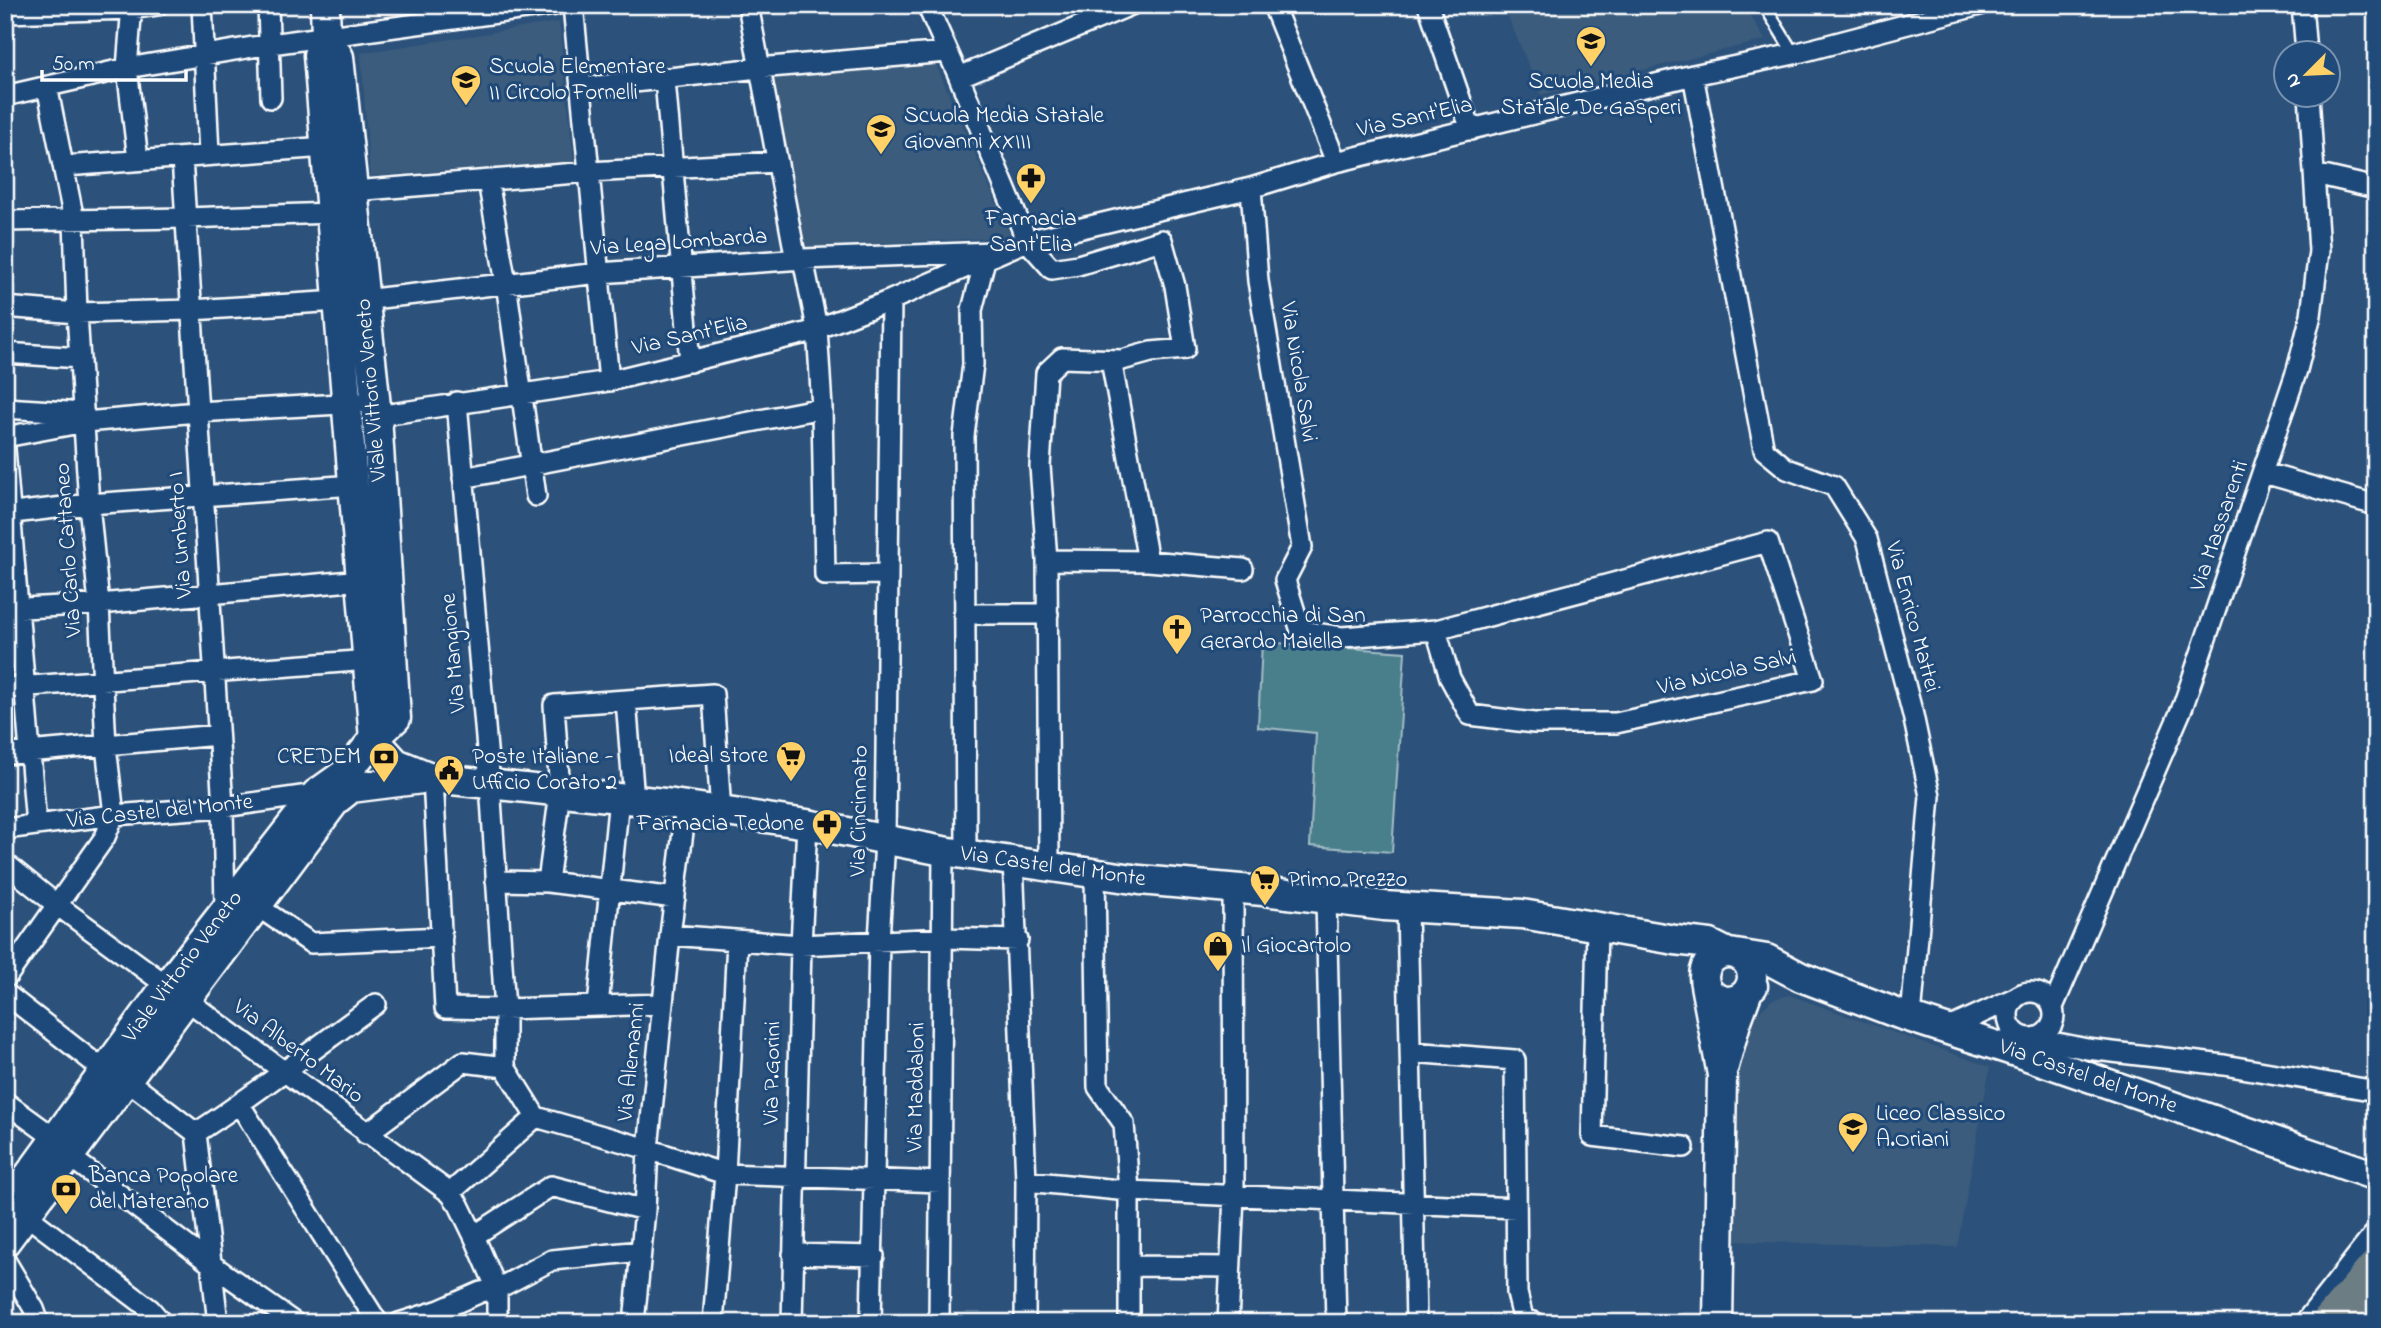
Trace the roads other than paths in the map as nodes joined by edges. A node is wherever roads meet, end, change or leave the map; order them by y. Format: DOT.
graph roads {
  1 [pos="158,5"];
  2 [pos="202,5"];
  3 [pos="268,5"];
  4 [pos="325,5"];
  5 [pos="555,5"];
  6 [pos="573,5"];
  7 [pos="748,5"];
  8 [pos="927,5"];
  9 [pos="1131,5"];
  10 [pos="1273,5"];
  11 [pos="1428,5"];
  12 [pos="1764,5"];
  13 [pos="1980,5"];
  14 [pos="2302,5"];
  15 [pos="132,7"];
  16 [pos="5,13"];
  17 [pos="447,13"];
  18 [pos="326,36"];
  19 [pos="2305,38"];
  20 [pos="271,44"];
  21 [pos="947,52"];
  22 [pos="1794,54"];
  23 [pos="204,56"];
  24 [pos="127,68"];
  25 [pos="758,68"];
  26 [pos="1693,75"];
  27 [pos="959,77"];
  28 [pos="665,80"];
  29 [pos="47,86"];
  30 [pos="581,88"];
  31 [pos="5,96"];
  32 [pos="271,99"];
  33 [pos="2310,108"];
  34 [pos="1471,130"];
  35 [pos="326,147"];
  36 [pos="209,155"];
  37 [pos="182,158"];
  38 [pos="138,160"];
  39 [pos="777,162"];
  40 [pos="1336,162"];
  41 [pos="65,166"];
  42 [pos="672,169"];
  43 [pos="589,172"];
  44 [pos="2315,174"];
  45 [pos="488,181"];
  46 [pos="1251,188"];
  47 [pos="2376,188"];
  48 [pos="353,191"];
  49 [pos="332,213"];
  50 [pos="74,219"];
  51 [pos="186,219"];
  52 [pos="5,221"];
  53 [pos="1027,240"];
  54 [pos="992,256"];
  55 [pos="800,259"];
  56 [pos="680,267"];
  57 [pos="599,273"];
  58 [pos="506,283"];
  59 [pos="351,300"];
  60 [pos="891,300"];
  61 [pos="5,307"];
  62 [pos="191,310"];
  63 [pos="77,313"];
  64 [pos="817,328"];
  65 [pos="5,353"];
  66 [pos="80,358"];
  67 [pos="1111,360"];
  68 [pos="690,362"];
  69 [pos="609,381"];
  70 [pos="522,394"];
  71 [pos="457,402"];
  72 [pos="346,403"];
  73 [pos="5,408"];
  74 [pos="822,408"];
  75 [pos="376,410"];
  76 [pos="197,412"];
  77 [pos="85,417"];
  78 [pos="5,437"];
  79 [pos="5,449"];
  80 [pos="532,465"];
  81 [pos="2264,473"];
  82 [pos="463,478"];
  83 [pos="354,485"];
  84 [pos="204,495"];
  85 [pos="536,496"];
  86 [pos="89,504"];
  87 [pos="2376,505"];
  88 [pos="8,513"];
  89 [pos="1047,561"];
  90 [pos="1148,561"];
  91 [pos="1243,569"];
  92 [pos="887,574"];
  93 [pos="362,580"];
  94 [pos="210,592"];
  95 [pos="99,604"];
  96 [pos="12,609"];
  97 [pos="964,614"];
  98 [pos="1048,614"];
  99 [pos="1436,630"];
  100 [pos="369,660"];
  101 [pos="215,673"];
  102 [pos="104,682"];
  103 [pos="15,688"];
  104 [pos="626,700"];
  105 [pos="218,735"];
  106 [pos="374,739"];
  107 [pos="106,746"];
  108 [pos="29,752"];
  109 [pos="5,754"];
  110 [pos="433,778"];
  111 [pos="490,784"];
  112 [pos="338,789"];
  113 [pos="559,792"];
  114 [pos="627,799"];
  115 [pos="223,807"];
  116 [pos="686,807"];
  117 [pos="721,812"];
  118 [pos="114,815"];
  119 [pos="807,824"];
  120 [pos="36,825"];
  121 [pos="5,829"];
  122 [pos="885,841"];
  123 [pos="954,853"];
  124 [pos="1013,860"];
  125 [pos="5,863"];
  126 [pos="1049,866"];
  127 [pos="1095,873"];
  128 [pos="496,881"];
  129 [pos="548,882"];
  130 [pos="1233,888"];
  131 [pos="611,890"];
  132 [pos="675,898"];
  133 [pos="1325,899"];
  134 [pos="57,905"];
  135 [pos="257,906"];
  136 [pos="1407,907"];
  137 [pos="225,908"];
  138 [pos="1597,928"];
  139 [pos="670,935"];
  140 [pos="442,937"];
  141 [pos="944,937"];
  142 [pos="879,940"];
  143 [pos="1018,940"];
  144 [pos="1675,940"];
  145 [pos="737,941"];
  146 [pos="801,945"];
  147 [pos="2075,952"];
  148 [pos="1732,954"];
  149 [pos="1801,976"];
  150 [pos="5,979"];
  151 [pos="1705,980"];
  152 [pos="1749,988"];
  153 [pos="176,992"];
  154 [pos="5,993"];
  155 [pos="2022,995"];
  156 [pos="376,1004"];
  157 [pos="662,1004"];
  158 [pos="598,1006"];
  159 [pos="2053,1007"];
  160 [pos="505,1009"];
  161 [pos="1911,1018"];
  162 [pos="1947,1029"];
  163 [pos="2020,1039"];
  164 [pos="1411,1052"];
  165 [pos="505,1067"];
  166 [pos="282,1071"];
  167 [pos="1722,1075"];
  168 [pos="116,1076"];
  169 [pos="2376,1091"];
  170 [pos="5,1102"];
  171 [pos="240,1105"];
  172 [pos="536,1117"];
  173 [pos="196,1133"];
  174 [pos="366,1134"];
  175 [pos="1684,1147"];
  176 [pos="63,1148"];
  177 [pos="648,1149"];
  178 [pos="725,1174"];
  179 [pos="795,1176"];
  180 [pos="2376,1176"];
  181 [pos="873,1181"];
  182 [pos="1026,1181"];
  183 [pos="940,1182"];
  184 [pos="1129,1191"];
  185 [pos="450,1193"];
  186 [pos="1234,1195"];
  187 [pos="1334,1200"];
  188 [pos="1415,1203"];
  189 [pos="11,1206"];
  190 [pos="1516,1208"];
  191 [pos="645,1210"];
  192 [pos="474,1236"];
  193 [pos="2376,1239"];
  194 [pos="5,1242"];
  195 [pos="641,1251"];
  196 [pos="793,1254"];
  197 [pos="874,1256"];
  198 [pos="5,1261"];
  199 [pos="211,1264"];
  200 [pos="1130,1266"];
  201 [pos="1230,1267"];
  202 [pos="2376,1269"];
  203 [pos="496,1289"];
  204 [pos="32,1318"];
  205 [pos="162,1323"];
  206 [pos="218,1323"];
  207 [pos="295,1323"];
  208 [pos="378,1323"];
  209 [pos="399,1323"];
  210 [pos="497,1323"];
  211 [pos="634,1323"];
  212 [pos="713,1323"];
  213 [pos="792,1323"];
  214 [pos="871,1323"];
  215 [pos="939,1323"];
  216 [pos="1025,1323"];
  217 [pos="1129,1323"];
  218 [pos="1228,1323"];
  219 [pos="1336,1323"];
  220 [pos="1416,1323"];
  221 [pos="1536,1323"];
  222 [pos="1718,1323"];
  223 [pos="2310,1323"];
  224 [pos="2330,1323"];
  1 -- 15 [label="street"];
  2 -- 23 [label="street"];
  3 -- 20 [label="street"];
  4 -- 18 [label="main road, Viale Vittorio Veneto"];
  5 -- 17 [label="street"];
  6 -- 30 [label="street"];
  7 -- 25 [label="street"];
  8 -- 21 [label="street"];
  9 -- 27 [label="street"];
  10 -- 40 [label="street"];
  11 -- 34 [label="street"];
  12 -- 22 [label="lane"];
  13 -- 22 [label="street, Via Sant'Elia"];
  14 -- 19 [label="street"];
  15 -- 16 [label="street"];
  15 -- 24 [label="street"];
  17 -- 18 [label="street"];
  18 -- 20 [label="street"];
  18 -- 35 [label="main road, Viale Vittorio Veneto"];
  18 -- 48 [label="main road, Viale Vittorio Veneto"];
  20 -- 23 [label="street"];
  20 -- 32 [label="street"];
  21 -- 25 [label="street"];
  21 -- 27 [label="street"];
  22 -- 26 [label="street, Via Sant'Elia"];
  23 -- 24 [label="street"];
  23 -- 36 [label="street"];
  24 -- 29 [label="street"];
  24 -- 38 [label="street"];
  25 -- 28 [label="street"];
  25 -- 39 [label="street"];
  26 -- 34 [label="street, Via Sant'Elia"];
  26 -- 161 [label="street, Via Enrico Mattei"];
  27 -- 53 [label="street"];
  28 -- 30 [label="street"];
  28 -- 42 [label="street"];
  29 -- 31 [label="street"];
  29 -- 41 [label="street, Via Carlo Cattaneo"];
  30 -- 43 [label="street"];
  33 -- 44 [label="street, Via Massarenti"];
  34 -- 40 [label="street, Via Sant'Elia"];
  35 -- 36 [label="street"];
  35 -- 49 [label="main road, Viale Vittorio Veneto"];
  36 -- 37 [label="street"];
  37 -- 38 [label="street"];
  37 -- 51 [label="street, Via Umberto I"];
  38 -- 41 [label="street"];
  39 -- 42 [label="street"];
  39 -- 55 [label="street"];
  40 -- 46 [label="street, Via Sant'Elia"];
  41 -- 50 [label="street, Via Carlo Cattaneo"];
  42 -- 43 [label="street"];
  42 -- 56 [label="street"];
  43 -- 45 [label="street"];
  43 -- 57 [label="street"];
  44 -- 47 [label="street"];
  44 -- 81 [label="street, Via Massarenti"];
  45 -- 48 [label="street"];
  45 -- 58 [label="street"];
  46 -- 53 [label="street, Via Sant'Elia"];
  46 -- 99 [label="street, Via Nicola Salvi"];
  48 -- 59 [label="main road, Viale Vittorio Veneto"];
  49 -- 51 [label="street"];
  49 -- 59 [label="main road, Viale Vittorio Veneto"];
  50 -- 51 [label="street"];
  50 -- 52 [label="street"];
  50 -- 63 [label="street, Via Carlo Cattaneo"];
  51 -- 62 [label="street, Via Umberto I"];
  53 -- 54 [label="street, Via Sant'Elia"];
  53 -- 67 [label="street"];
  54 -- 55 [label="street, Via Lega Lombarda"];
  54 -- 60 [label="street, Via Sant'Elia"];
  54 -- 97 [label="street, Via Maddaloni"];
  55 -- 56 [label="street, Via Lega Lombarda"];
  55 -- 64 [label="street"];
  56 -- 57 [label="street, Via Lega Lombarda"];
  56 -- 68 [label="street"];
  57 -- 58 [label="street, Via Lega Lombarda"];
  57 -- 69 [label="street"];
  58 -- 59 [label="street, Via Lega Lombarda"];
  58 -- 70 [label="street"];
  59 -- 62 [label="street, Via Lega Lombarda"];
  59 -- 72 [label="main road, Viale Vittorio Veneto"];
  59 -- 75 [label="main road, Viale Vittorio Veneto"];
  60 -- 64 [label="street, Via Sant'Elia"];
  60 -- 92 [label="street, Via Cincinnato"];
  61 -- 63 [label="street, Via Lega Lombarda"];
  62 -- 63 [label="street, Via Lega Lombarda"];
  62 -- 76 [label="street, Via Umberto I"];
  63 -- 66 [label="street, Via Carlo Cattaneo"];
  64 -- 68 [label="street, Via Sant'Elia"];
  64 -- 74 [label="street"];
  65 -- 66 [label="street"];
  66 -- 77 [label="street, Via Carlo Cattaneo"];
  67 -- 89 [label="street"];
  67 -- 90 [label="street"];
  68 -- 69 [label="street, Via Sant'Elia"];
  69 -- 70 [label="street, Via Sant'Elia"];
  70 -- 71 [label="street, Via Sant'Elia"];
  70 -- 80 [label="street"];
  71 -- 75 [label="street, Via Sant'Elia"];
  71 -- 82 [label="street, Via Mangione"];
  72 -- 75 [label="street, Via Sant'Elia"];
  72 -- 76 [label="street, Via Sant'Elia"];
  72 -- 83 [label="main road, Viale Vittorio Veneto"];
  73 -- 77 [label="street"];
  74 -- 80 [label="street"];
  74 -- 92 [label="street"];
  75 -- 106 [label="main road, Viale Vittorio Veneto"];
  76 -- 77 [label="street, Via Sant'Elia"];
  76 -- 84 [label="street, Via Umberto I"];
  77 -- 78 [label="street, Via Sant'Elia"];
  77 -- 86 [label="street, Via Carlo Cattaneo"];
  79 -- 88 [label="street"];
  80 -- 82 [label="street"];
  80 -- 85 [label="street"];
  81 -- 87 [label="street"];
  81 -- 147 [label="street, Via Massarenti"];
  82 -- 111 [label="street, Via Mangione"];
  83 -- 84 [label="street"];
  83 -- 93 [label="main road, Viale Vittorio Veneto"];
  84 -- 86 [label="street"];
  84 -- 94 [label="street, Via Umberto I"];
  86 -- 88 [label="street"];
  86 -- 95 [label="street, Via Carlo Cattaneo"];
  88 -- 96 [label="street"];
  89 -- 90 [label="street"];
  89 -- 98 [label="street"];
  90 -- 91 [label="street"];
  92 -- 122 [label="street, Via Cincinnato"];
  93 -- 94 [label="street"];
  93 -- 100 [label="main road, Viale Vittorio Veneto"];
  94 -- 95 [label="street"];
  94 -- 101 [label="street, Via Umberto I"];
  95 -- 96 [label="street"];
  95 -- 102 [label="street, Via Carlo Cattaneo"];
  96 -- 103 [label="street"];
  97 -- 98 [label="street"];
  97 -- 123 [label="street, Via Maddaloni"];
  98 -- 126 [label="street"];
  99 -- 99 [label="street, Via Nicola Salvi"];
  100 -- 101 [label="street"];
  100 -- 106 [label="main road, Viale Vittorio Veneto"];
  101 -- 102 [label="street"];
  101 -- 105 [label="street, Via Umberto I"];
  102 -- 103 [label="street"];
  102 -- 107 [label="street, Via Carlo Cattaneo"];
  103 -- 108 [label="street"];
  104 -- 113 [label="street"];
  104 -- 114 [label="street"];
  104 -- 117 [label="street"];
  105 -- 107 [label="street"];
  105 -- 115 [label="street, Via Umberto I"];
  106 -- 110 [label="main road, Via Castel del Monte"];
  106 -- 112 [label="main road, Viale Vittorio Veneto"];
  107 -- 108 [label="street"];
  107 -- 118 [label="street, Via Carlo Cattaneo"];
  108 -- 109 [label="street"];
  108 -- 120 [label="street"];
  110 -- 111 [label="main road, Via Castel del Monte"];
  110 -- 112 [label="main road, Via Castel del Monte"];
  110 -- 140 [label="street"];
  111 -- 113 [label="main road, Via Castel del Monte"];
  111 -- 128 [label="street, Via Mangione"];
  112 -- 115 [label="street, Via Castel del Monte"];
  112 -- 135 [label="main road, Viale Vittorio Veneto"];
  112 -- 137 [label="main road, Viale Vittorio Veneto"];
  113 -- 114 [label="main road, Via Castel del Monte"];
  113 -- 129 [label="street"];
  114 -- 116 [label="main road, Via Castel del Monte"];
  114 -- 131 [label="street"];
  115 -- 118 [label="street, Via Castel del Monte"];
  115 -- 137 [label="street, Via Umberto I"];
  116 -- 117 [label="main road, Via Castel del Monte"];
  116 -- 132 [label="street, Via Alemanni"];
  117 -- 119 [label="main road, Via Castel del Monte"];
  118 -- 120 [label="street, Via Castel del Monte"];
  118 -- 134 [label="street"];
  119 -- 122 [label="main road, Via Castel del Monte"];
  119 -- 146 [label="street, Via P.Gorini"];
  120 -- 121 [label="street, Via Castel del Monte"];
  122 -- 123 [label="main road, Via Castel del Monte"];
  122 -- 142 [label="street, Via Cincinnato"];
  123 -- 124 [label="main road, Via Castel del Monte"];
  123 -- 141 [label="street, Via Maddaloni"];
  124 -- 126 [label="main road, Via Castel del Monte"];
  124 -- 143 [label="street"];
  125 -- 134 [label="street, Via Alberto Mario"];
  126 -- 127 [label="main road, Via Castel del Monte"];
  127 -- 130 [label="main road, Via Castel del Monte"];
  127 -- 184 [label="street"];
  128 -- 129 [label="street"];
  128 -- 160 [label="street, Via Mangione"];
  129 -- 131 [label="street"];
  130 -- 133 [label="main road, Via Castel del Monte"];
  130 -- 186 [label="street"];
  131 -- 132 [label="street"];
  131 -- 158 [label="street"];
  132 -- 139 [label="street, Via Alemanni"];
  133 -- 136 [label="main road, Via Castel del Monte"];
  133 -- 187 [label="street"];
  134 -- 150 [label="street"];
  134 -- 153 [label="street, Via Alberto Mario"];
  135 -- 140 [label="street"];
  135 -- 153 [label="main road, Viale Vittorio Veneto"];
  136 -- 138 [label="main road, Via Castel del Monte"];
  136 -- 164 [label="street"];
  137 -- 153 [label="main road, Viale Vittorio Veneto"];
  138 -- 144 [label="main road, Via Castel del Monte"];
  138 -- 175 [label="street"];
  139 -- 145 [label="street"];
  139 -- 157 [label="street, Via Alemanni"];
  140 -- 160 [label="street"];
  141 -- 142 [label="street"];
  141 -- 143 [label="street"];
  141 -- 183 [label="street, Via Maddaloni"];
  142 -- 146 [label="street"];
  142 -- 181 [label="street, Via Cincinnato"];
  143 -- 182 [label="street"];
  144 -- 148 [label="main road, Via Castel del Monte"];
  144 -- 151 [label="main road, Via Castel del Monte"];
  145 -- 146 [label="street"];
  145 -- 178 [label="street"];
  146 -- 179 [label="street, Via P.Gorini"];
  147 -- 155 [label="street"];
  147 -- 159 [label="street, Via Massarenti"];
  148 -- 149 [label="main road, Via Castel del Monte"];
  148 -- 151 [label="main road"];
  148 -- 152 [label="main road"];
  149 -- 152 [label="main road, Via Castel del Monte"];
  149 -- 161 [label="main road, Via Castel del Monte"];
  151 -- 152 [label="main road, Via Castel del Monte"];
  151 -- 167 [label="main road"];
  152 -- 167 [label="main road"];
  153 -- 166 [label="street, Via Alberto Mario"];
  153 -- 168 [label="main road, Viale Vittorio Veneto"];
  154 -- 168 [label="street"];
  155 -- 159 [label="street"];
  155 -- 162 [label="street"];
  155 -- 163 [label="street"];
  156 -- 166 [label="street"];
  157 -- 158 [label="street"];
  157 -- 177 [label="street, Via Alemanni"];
  158 -- 160 [label="street"];
  159 -- 163 [label="street"];
  160 -- 165 [label="street, Via Mangione"];
  161 -- 162 [label="main road, Via Castel del Monte"];
  162 -- 163 [label="main road, Via Castel del Monte"];
  163 -- 169 [label="street"];
  163 -- 180 [label="main road, Via Castel del Monte"];
  164 -- 188 [label="street"];
  164 -- 190 [label="street"];
  165 -- 172 [label="street"];
  165 -- 174 [label="street"];
  166 -- 171 [label="street"];
  166 -- 174 [label="street, Via Alberto Mario"];
  167 -- 222 [label="main road"];
  168 -- 173 [label="street"];
  168 -- 176 [label="main road, Viale Vittorio Veneto"];
  170 -- 176 [label="street"];
  171 -- 173 [label="street"];
  171 -- 208 [label="street"];
  172 -- 177 [label="street"];
  172 -- 185 [label="street"];
  173 -- 199 [label="street"];
  174 -- 185 [label="street, Via Alberto Mario"];
  176 -- 189 [label="main road, Viale Vittorio Veneto"];
  176 -- 199 [label="street"];
  177 -- 178 [label="street"];
  177 -- 191 [label="street, Via Alemanni"];
  178 -- 179 [label="street"];
  178 -- 212 [label="street"];
  179 -- 181 [label="street"];
  179 -- 196 [label="street, Via P.Gorini"];
  181 -- 183 [label="street"];
  181 -- 197 [label="street, Via Cincinnato"];
  182 -- 184 [label="street"];
  182 -- 216 [label="street"];
  183 -- 215 [label="street, Via Maddaloni"];
  184 -- 186 [label="street"];
  184 -- 200 [label="street"];
  185 -- 192 [label="street, Via Alberto Mario"];
  186 -- 187 [label="street"];
  186 -- 201 [label="street"];
  187 -- 188 [label="street"];
  187 -- 219 [label="street"];
  188 -- 190 [label="street"];
  188 -- 220 [label="street"];
  189 -- 194 [label="main road, Viale Vittorio Veneto"];
  189 -- 205 [label="street"];
  190 -- 221 [label="street"];
  191 -- 192 [label="street"];
  191 -- 195 [label="street, Via Alemanni"];
  192 -- 203 [label="street, Via Alberto Mario"];
  193 -- 223 [label="main road"];
  195 -- 203 [label="street"];
  195 -- 211 [label="street, Via Alemanni"];
  196 -- 197 [label="street"];
  196 -- 213 [label="street, Via P.Gorini"];
  197 -- 214 [label="street, Via Cincinnato"];
  198 -- 204 [label="street"];
  199 -- 206 [label="street"];
  199 -- 207 [label="street"];
  200 -- 201 [label="street"];
  200 -- 217 [label="street"];
  201 -- 218 [label="street"];
  202 -- 224 [label="highway"];
  203 -- 209 [label="street"];
  203 -- 210 [label="street, Via Alberto Mario"];
}
